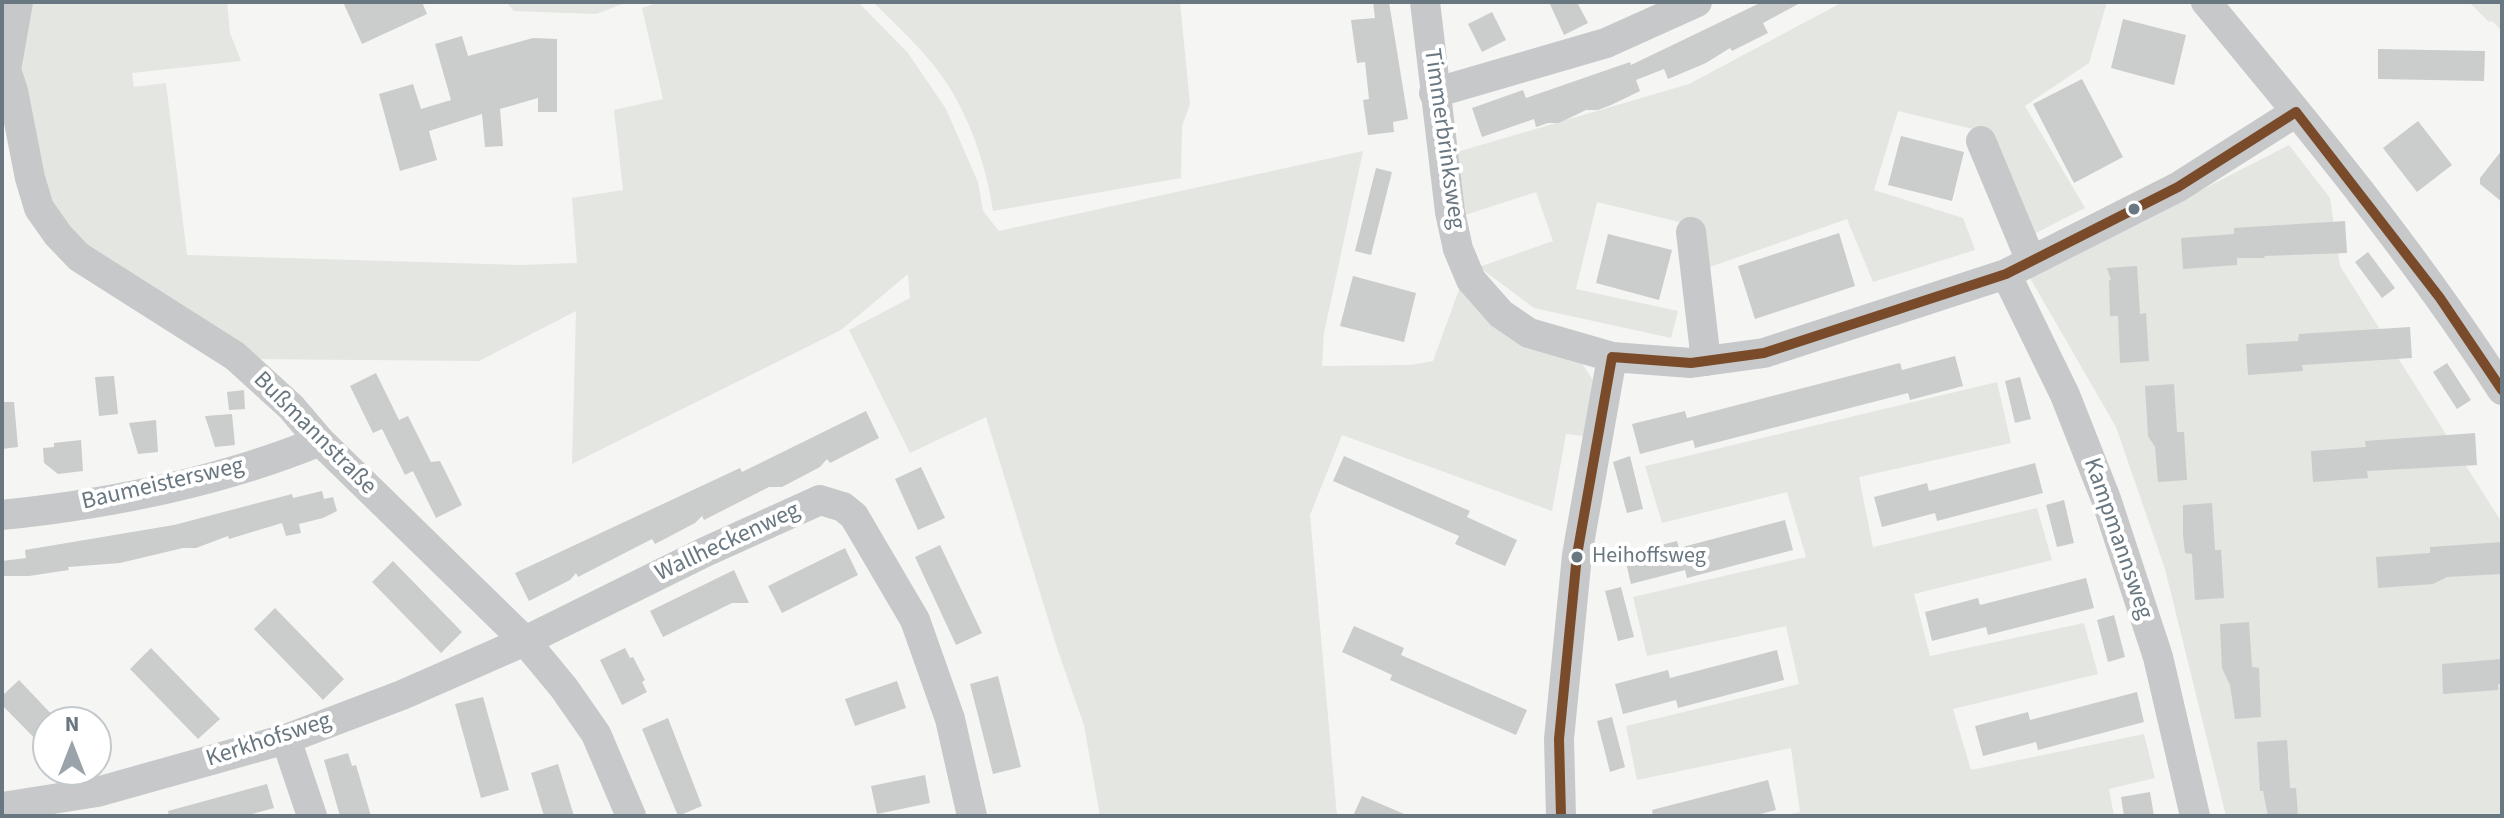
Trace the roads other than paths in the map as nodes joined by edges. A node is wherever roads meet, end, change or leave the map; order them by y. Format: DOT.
graph roads {
  1 [pos="18,2"];
  2 [pos="1425,2"];
  3 [pos="1697,2"];
  4 [pos="2206,2"];
  5 [pos="4,70"];
  6 [pos="1434,93"];
  7 [pos="2296,112"];
  8 [pos="1981,141"];
  9 [pos="1691,232"];
  10 [pos="2018,267"];
  11 [pos="1612,357"];
  12 [pos="1706,361"];
  13 [pos="2502,390"];
  14 [pos="320,441"];
  15 [pos="2,515"];
  16 [pos="525,641"];
  17 [pos="286,739"];
  18 [pos="2,807"];
  19 [pos="312,816"];
  20 [pos="631,816"];
  21 [pos="972,816"];
  22 [pos="1561,816"];
  23 [pos="2195,816"];
  1 -- 5 [label="street, Bußmannstraße"];
  2 -- 6 [label="street, Timmerbrinksweg"];
  3 -- 6 [label="street"];
  4 -- 7 [label="street"];
  5 -- 14 [label="street, Bußmannstraße"];
  6 -- 11 [label="street, Timmerbrinksweg"];
  7 -- 10 [label="street, Timmerbrinksweg"];
  7 -- 13 [label="street"];
  8 -- 10 [label="street, Kampmannsweg"];
  9 -- 12 [label="street"];
  10 -- 12 [label="street, Timmerbrinksweg"];
  10 -- 23 [label="street, Kampmannsweg"];
  11 -- 12 [label="street, Timmerbrinksweg"];
  11 -- 22 [label="street"];
  14 -- 15 [label="street, Baumeistersweg"];
  14 -- 16 [label="street, Bußmannstraße"];
  16 -- 17 [label="street, Kerkhofsweg"];
  16 -- 20 [label="street, Bußmannstraße"];
  16 -- 21 [label="street, Wallheckenweg"];
  17 -- 18 [label="street, Kerkhofsweg"];
  17 -- 19 [label="street"];
}
